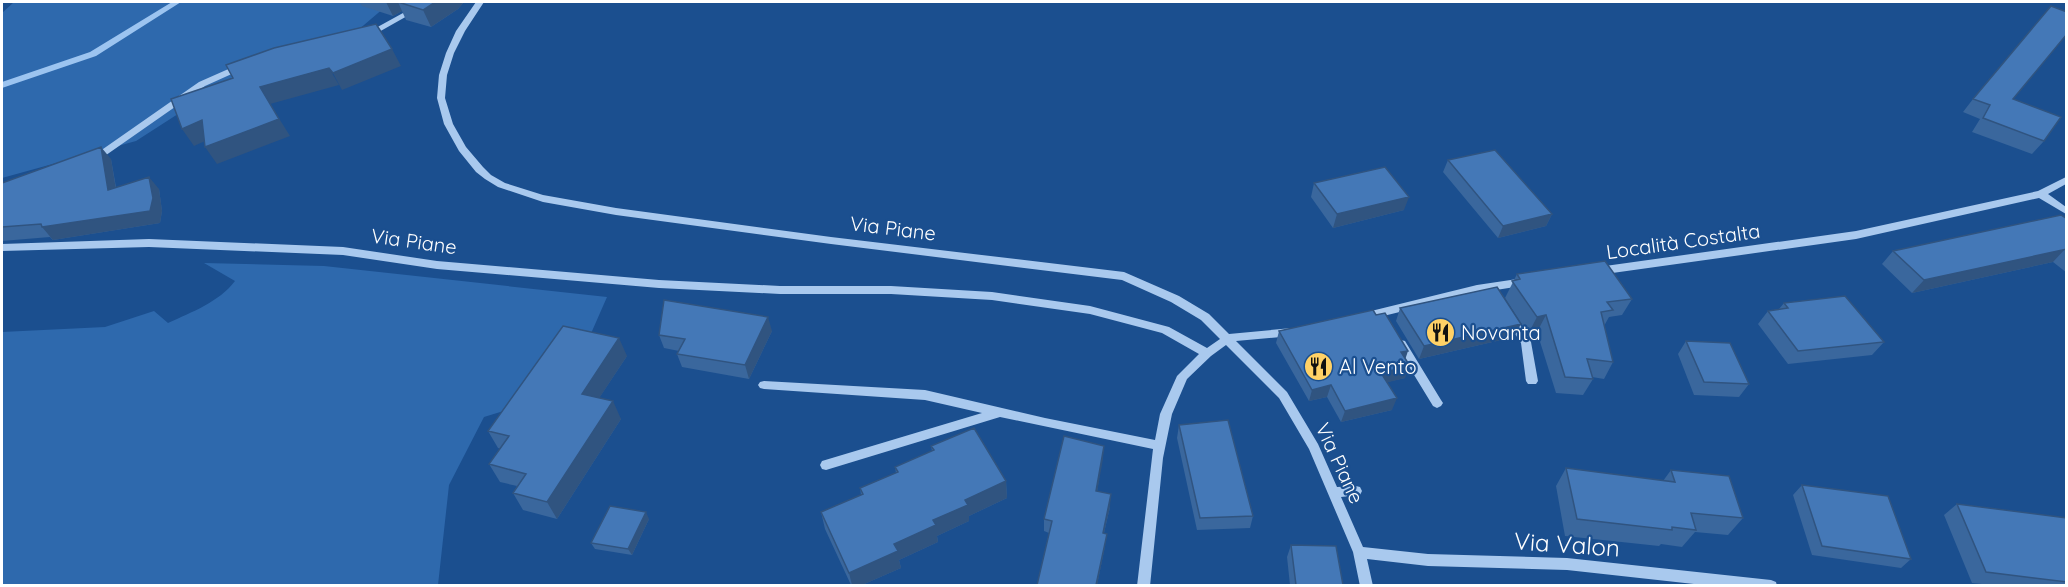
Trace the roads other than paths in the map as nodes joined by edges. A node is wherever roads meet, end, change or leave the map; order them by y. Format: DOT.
graph roads {
  1 [pos="428,2"];
  2 [pos="480,2"];
  3 [pos="352,39"];
  4 [pos="255,62"];
  5 [pos="88,161"];
  6 [pos="2067,180"];
  7 [pos="2041,194"];
  8 [pos="2067,212"];
  9 [pos="2,248"];
  10 [pos="1589,273"];
  11 [pos="1534,281"];
  12 [pos="1496,296"];
  13 [pos="1348,320"];
  14 [pos="1388,323"];
  15 [pos="1300,330"];
  16 [pos="1229,338"];
  17 [pos="1207,353"];
  18 [pos="1532,381"];
  19 [pos="764,385"];
  20 [pos="1437,404"];
  21 [pos="1000,413"];
  22 [pos="1160,446"];
  23 [pos="826,465"];
  24 [pos="1356,491"];
  25 [pos="1334,492"];
  26 [pos="1359,552"];
  27 [pos="1143,585"];
  28 [pos="1367,585"];
  29 [pos="1771,585"];
  1 -- 3 [label="street"];
  2 -- 16 [label="street, Via Piane"];
  4 -- 5 [label="street"];
  6 -- 7 [label="street, Località Costalta"];
  7 -- 8 [label="street"];
  7 -- 10 [label="street, Località Costalta"];
  9 -- 17 [label="street, Via Piane"];
  11 -- 12 [label="street"];
  12 -- 14 [label="street"];
  12 -- 18 [label="street"];
  13 -- 14 [label="street"];
  14 -- 20 [label="street"];
  15 -- 16 [label="street"];
  16 -- 17 [label="street"];
  16 -- 25 [label="street, Via Piane"];
  17 -- 22 [label="street"];
  19 -- 21 [label="street"];
  21 -- 22 [label="street"];
  21 -- 23 [label="street"];
  22 -- 27 [label="street"];
  24 -- 25 [label="street"];
  25 -- 26 [label="street, Via Piane"];
  26 -- 28 [label="street, Via Piane"];
  26 -- 29 [label="street, Via Valon"];
}
